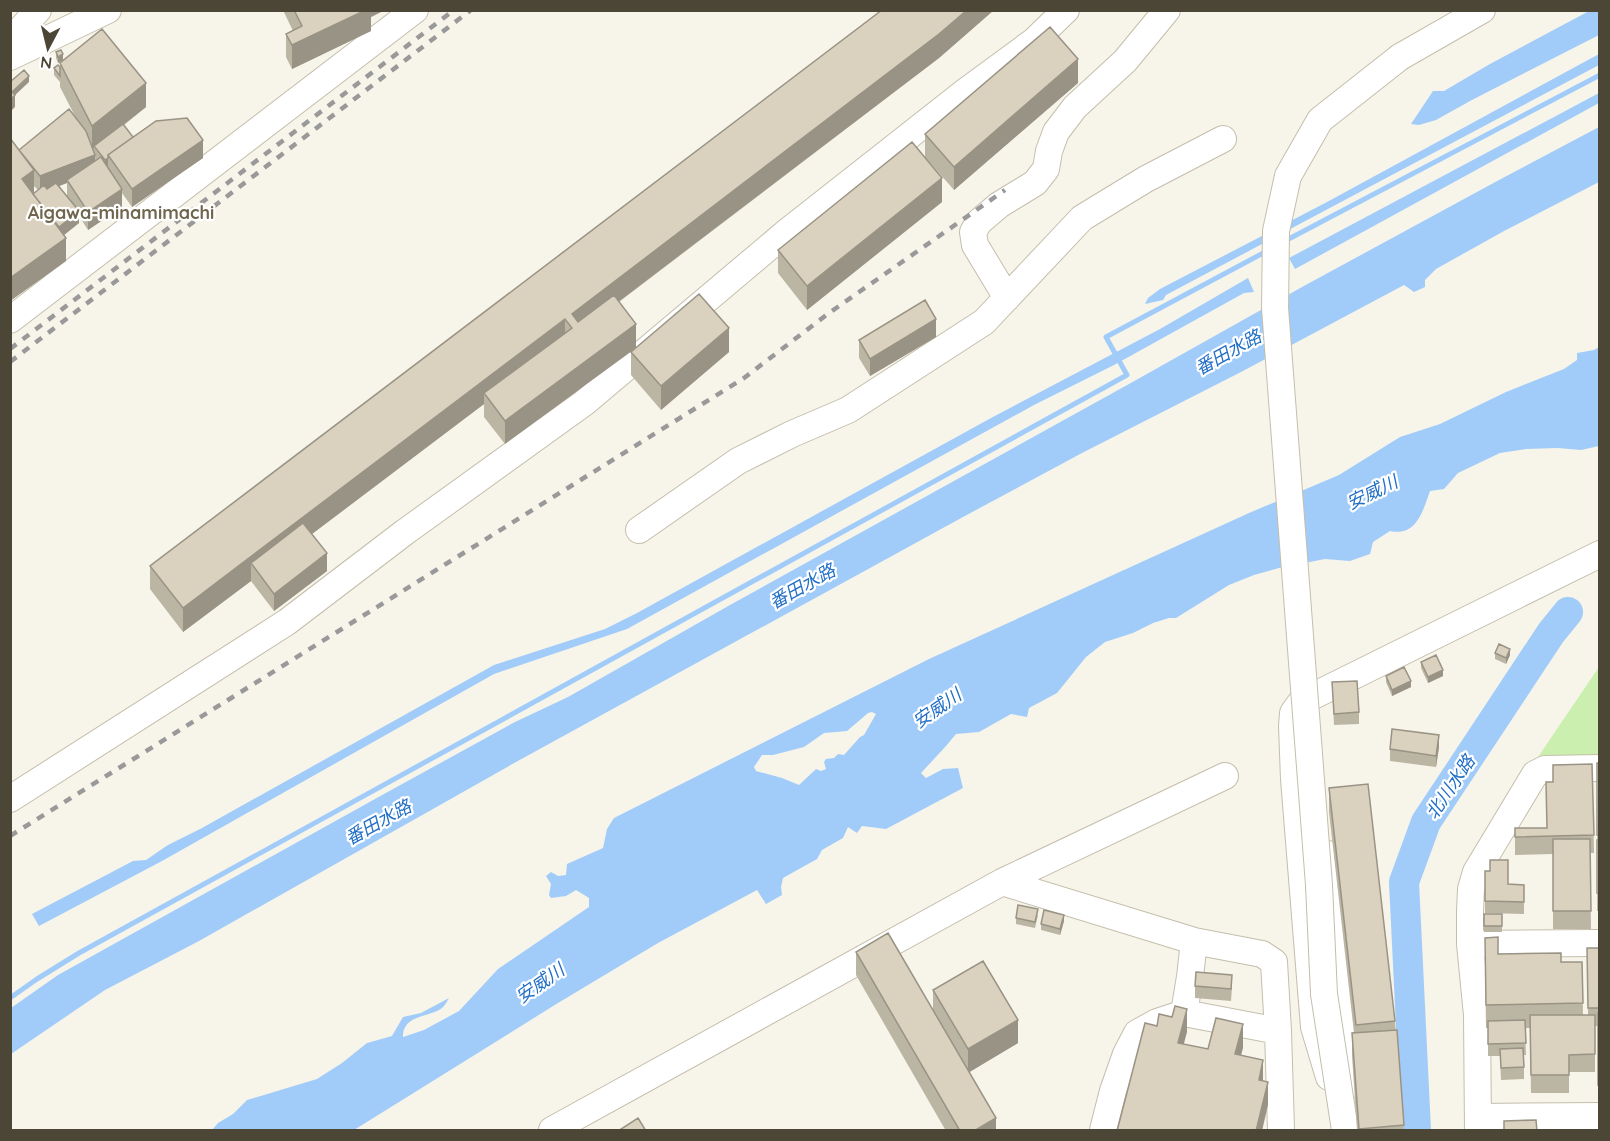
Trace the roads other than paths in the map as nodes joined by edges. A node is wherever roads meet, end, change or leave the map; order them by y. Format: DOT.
graph roads {
  1 [pos="38,10"];
  2 [pos="79,10"];
  3 [pos="108,10"];
  4 [pos="415,10"];
  5 [pos="1066,10"];
  6 [pos="1167,10"];
  7 [pos="1482,10"];
  8 [pos="56,35"];
  9 [pos="20,52"];
  10 [pos="1223,139"];
  11 [pos="1007,298"];
  12 [pos="10,320"];
  13 [pos="639,530"];
  14 [pos="1599,554"];
  15 [pos="1599,768"];
  16 [pos="1225,776"];
  17 [pos="10,799"];
  18 [pos="1002,882"];
  19 [pos="1194,941"];
  20 [pos="1599,943"];
  21 [pos="1470,944"];
  22 [pos="1184,1013"];
  23 [pos="1278,1031"];
  24 [pos="1599,1116"];
  25 [pos="1478,1124"];
  26 [pos="552,1131"];
  27 [pos="1103,1131"];
  28 [pos="1281,1131"];
  29 [pos="1345,1131"];
  1 -- 9 [label="street"];
  2 -- 8 [label="street"];
  3 -- 8 [label="street"];
  4 -- 12 [label="street"];
  5 -- 17 [label="street"];
  6 -- 11 [label="street"];
  7 -- 29 [label="street, bridge"];
  8 -- 9 [label="street"];
  10 -- 11 [label="street"];
  11 -- 13 [label="street"];
  14 -- 29 [label="street"];
  15 -- 21 [label="street"];
  16 -- 18 [label="street"];
  18 -- 19 [label="street"];
  18 -- 26 [label="street"];
  19 -- 22 [label="street"];
  19 -- 23 [label="street"];
  20 -- 21 [label="street"];
  21 -- 25 [label="street"];
  22 -- 23 [label="street"];
  22 -- 27 [label="street"];
  23 -- 28 [label="street"];
  24 -- 25 [label="street"];
}
